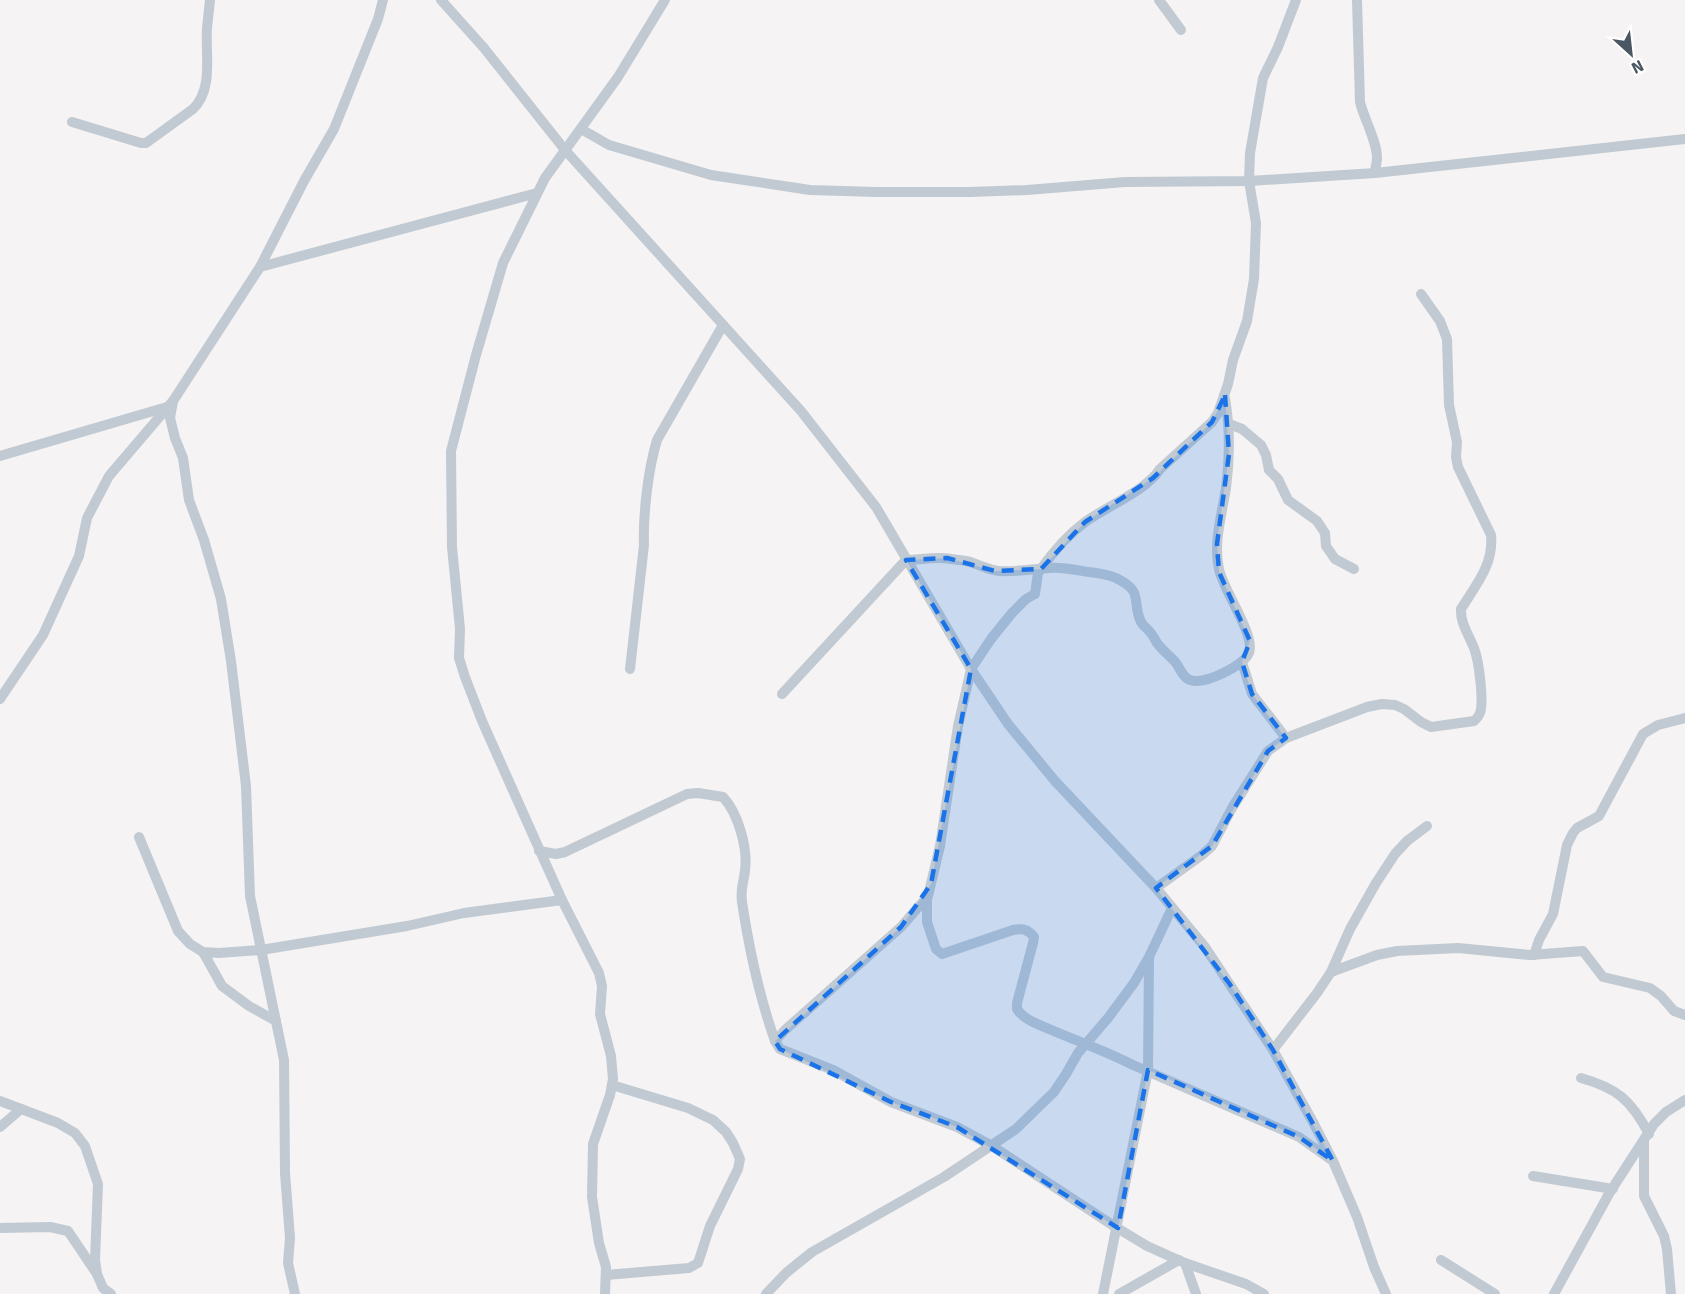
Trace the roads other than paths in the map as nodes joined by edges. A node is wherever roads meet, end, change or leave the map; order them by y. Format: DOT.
graph roads {
  1 [pos="210,0"];
  2 [pos="383,0"];
  3 [pos="441,0"];
  4 [pos="665,0"];
  5 [pos="1158,0"];
  6 [pos="1296,0"];
  7 [pos="1357,0"];
  8 [pos="1181,30"];
  9 [pos="72,122"];
  10 [pos="581,129"];
  11 [pos="1685,139"];
  12 [pos="565,150"];
  13 [pos="1375,173"];
  14 [pos="1249,181"];
  15 [pos="537,193"];
  16 [pos="260,267"];
  17 [pos="1420,294"];
  18 [pos="723,325"];
  19 [pos="1225,395"];
  20 [pos="170,404"];
  21 [pos="1229,424"];
  22 [pos="0,456"];
  23 [pos="906,560"];
  24 [pos="1041,569"];
  25 [pos="1354,569"];
  26 [pos="1242,662"];
  27 [pos="630,669"];
  28 [pos="971,669"];
  29 [pos="782,694"];
  30 [pos="0,699"];
  31 [pos="1685,717"];
  32 [pos="1286,738"];
  33 [pos="1427,826"];
  34 [pos="139,837"];
  35 [pos="540,851"];
  36 [pos="1156,888"];
  37 [pos="927,896"];
  38 [pos="561,900"];
  39 [pos="1172,908"];
  40 [pos="261,950"];
  41 [pos="202,952"];
  42 [pos="1534,955"];
  43 [pos="1149,957"];
  44 [pos="1331,972"];
  45 [pos="1685,1015"];
  46 [pos="276,1021"];
  47 [pos="775,1041"];
  48 [pos="1085,1045"];
  49 [pos="1273,1050"];
  50 [pos="1148,1070"];
  51 [pos="1581,1078"];
  52 [pos="612,1085"];
  53 [pos="1685,1100"];
  54 [pos="0,1101"];
  55 [pos="21,1109"];
  56 [pos="0,1126"];
  57 [pos="1646,1137"];
  58 [pos="992,1146"];
  59 [pos="1333,1161"];
  60 [pos="1533,1176"];
  61 [pos="1613,1189"];
  62 [pos="0,1227"];
  63 [pos="1118,1228"];
  64 [pos="1441,1260"];
  65 [pos="1182,1262"];
  66 [pos="97,1274"];
  67 [pos="606,1275"];
  68 [pos="111,1294"];
  69 [pos="295,1294"];
  70 [pos="605,1294"];
  71 [pos="766,1294"];
  72 [pos="1103,1294"];
  73 [pos="1119,1294"];
  74 [pos="1196,1294"];
  75 [pos="1264,1294"];
  76 [pos="1386,1294"];
  77 [pos="1495,1294"];
  78 [pos="1554,1294"];
  79 [pos="1671,1294"];
  1 -- 9 [label="street"];
  2 -- 16 [label="street"];
  3 -- 12 [label="street"];
  4 -- 10 [label="street"];
  5 -- 8 [label="street"];
  6 -- 14 [label="street"];
  7 -- 13 [label="street"];
  10 -- 12 [label="street"];
  10 -- 14 [label="street"];
  11 -- 13 [label="street"];
  12 -- 15 [label="street"];
  12 -- 18 [label="street"];
  13 -- 14 [label="street"];
  14 -- 19 [label="street"];
  15 -- 16 [label="street"];
  15 -- 35 [label="street"];
  16 -- 20 [label="street"];
  17 -- 32 [label="street"];
  18 -- 23 [label="street"];
  18 -- 27 [label="street"];
  19 -- 21 [label="street"];
  19 -- 24 [label="street"];
  20 -- 22 [label="street"];
  20 -- 30 [label="street"];
  20 -- 40 [label="street"];
  21 -- 25 [label="street"];
  21 -- 26 [label="street"];
  23 -- 24 [label="street"];
  23 -- 28 [label="street"];
  23 -- 29 [label="street"];
  24 -- 26 [label="street"];
  24 -- 28 [label="street"];
  26 -- 32 [label="street"];
  28 -- 36 [label="street"];
  28 -- 37 [label="street"];
  31 -- 42 [label="street"];
  32 -- 36 [label="street"];
  33 -- 44 [label="street"];
  34 -- 41 [label="street"];
  35 -- 38 [label="street"];
  35 -- 47 [label="street"];
  36 -- 39 [label="street"];
  37 -- 47 [label="street"];
  37 -- 48 [label="street"];
  38 -- 40 [label="street"];
  38 -- 52 [label="street"];
  39 -- 43 [label="street"];
  39 -- 49 [label="street"];
  40 -- 41 [label="street"];
  40 -- 46 [label="street"];
  41 -- 46 [label="street"];
  42 -- 44 [label="street"];
  42 -- 45 [label="street"];
  43 -- 48 [label="street"];
  43 -- 50 [label="street"];
  44 -- 49 [label="street"];
  46 -- 69 [label="street"];
  47 -- 58 [label="street"];
  48 -- 50 [label="street"];
  48 -- 58 [label="street"];
  49 -- 59 [label="street"];
  50 -- 59 [label="street"];
  50 -- 63 [label="street"];
  51 -- 57 [label="street"];
  52 -- 67 [label="street"];
  52 -- 67 [label="street"];
  53 -- 57 [label="street"];
  54 -- 55 [label="street"];
  55 -- 56 [label="street"];
  55 -- 66 [label="street"];
  57 -- 61 [label="street"];
  57 -- 79 [label="street"];
  58 -- 63 [label="street"];
  58 -- 71 [label="street"];
  59 -- 76 [label="street"];
  60 -- 61 [label="street"];
  61 -- 78 [label="street"];
  62 -- 66 [label="street"];
  63 -- 65 [label="street"];
  63 -- 72 [label="street"];
  64 -- 77 [label="street"];
  65 -- 73 [label="street"];
  65 -- 74 [label="street"];
  65 -- 75 [label="street"];
  66 -- 68 [label="street"];
  67 -- 70 [label="street"];
}
